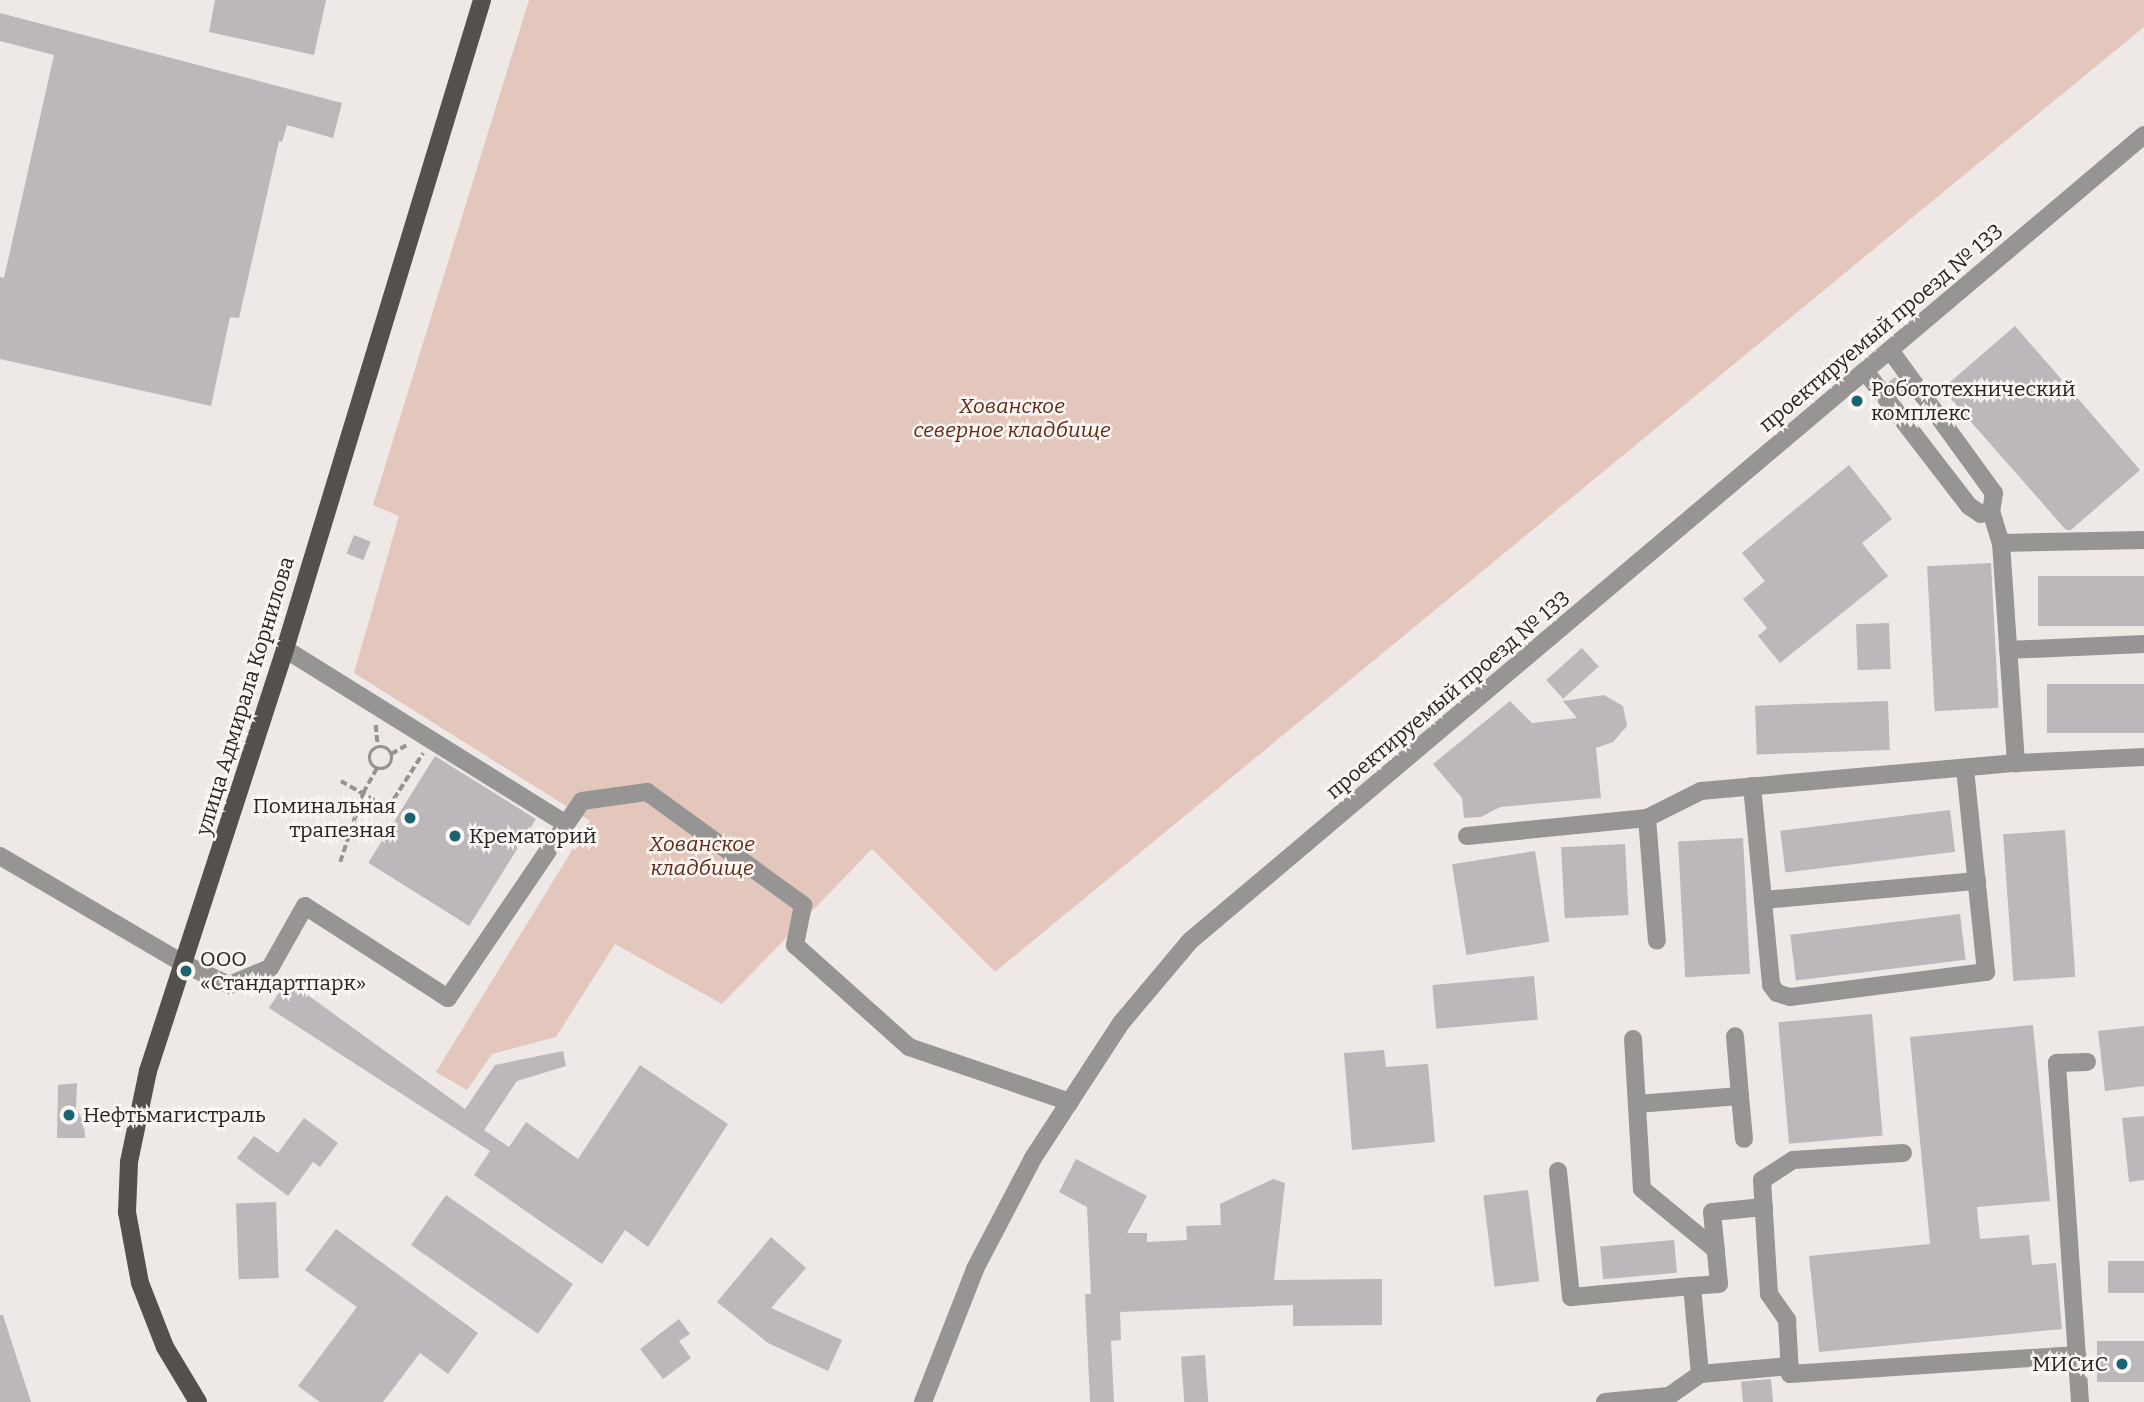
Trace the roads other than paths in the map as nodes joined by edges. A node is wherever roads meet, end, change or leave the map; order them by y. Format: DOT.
graph roads {
  1 [pos="482,0"];
  2 [pos="2144,135"];
  3 [pos="1890,350"];
  4 [pos="1864,371"];
  5 [pos="1991,511"];
  6 [pos="2144,540"];
  7 [pos="2001,543"];
  8 [pos="2144,644"];
  9 [pos="285,649"];
  10 [pos="2008,650"];
  11 [pos="2144,757"];
  12 [pos="2016,763"];
  13 [pos="1965,768"];
  14 [pos="1752,786"];
  15 [pos="1647,818"];
  16 [pos="566,824"];
  17 [pos="1467,835"];
  18 [pos="0,856"];
  19 [pos="1977,881"];
  20 [pos="1763,900"];
  21 [pos="1657,941"];
  22 [pos="184,964"];
  23 [pos="1735,1036"];
  24 [pos="1633,1039"];
  25 [pos="2087,1062"];
  26 [pos="1740,1096"];
  27 [pos="1070,1102"];
  28 [pos="1637,1104"];
  29 [pos="1744,1139"];
  30 [pos="1902,1153"];
  31 [pos="1558,1171"];
  32 [pos="1764,1207"];
  33 [pos="1716,1250"];
  34 [pos="1692,1286"];
  35 [pos="2077,1356"];
  36 [pos="1790,1366"];
  37 [pos="1700,1374"];
  38 [pos="198,1402"];
  39 [pos="923,1402"];
  40 [pos="1605,1402"];
  41 [pos="2080,1402"];
  1 -- 9 [label="main road, улица Адмирала Корнилова"];
  2 -- 3 [label="street, проектируемый проезд № 133"];
  3 -- 4 [label="street, проектируемый проезд № 133"];
  3 -- 5 [label="street"];
  4 -- 5 [label="street"];
  4 -- 27 [label="street, проектируемый проезд № 133"];
  5 -- 7 [label="street"];
  6 -- 7 [label="street"];
  7 -- 10 [label="street"];
  8 -- 10 [label="street"];
  9 -- 16 [label="street"];
  9 -- 22 [label="main road, улица Адмирала Корнилова"];
  10 -- 12 [label="street"];
  11 -- 12 [label="street"];
  12 -- 13 [label="street"];
  13 -- 14 [label="street"];
  13 -- 19 [label="street"];
  14 -- 15 [label="street"];
  14 -- 20 [label="street"];
  15 -- 17 [label="street"];
  15 -- 21 [label="street"];
  16 -- 22 [label="street"];
  16 -- 27 [label="street"];
  18 -- 22 [label="street"];
  19 -- 20 [label="street"];
  19 -- 20 [label="street"];
  22 -- 38 [label="main road, улица Адмирала Корнилова"];
  23 -- 26 [label="street"];
  24 -- 28 [label="street"];
  25 -- 35 [label="street"];
  26 -- 28 [label="street"];
  26 -- 29 [label="street"];
  27 -- 39 [label="street, проектируемый проезд № 133"];
  28 -- 33 [label="street"];
  30 -- 32 [label="street"];
  31 -- 34 [label="street"];
  32 -- 33 [label="street"];
  32 -- 36 [label="street"];
  33 -- 34 [label="street"];
  34 -- 37 [label="street"];
  35 -- 36 [label="street"];
  35 -- 41 [label="street"];
  36 -- 37 [label="street"];
  37 -- 40 [label="street"];
}
